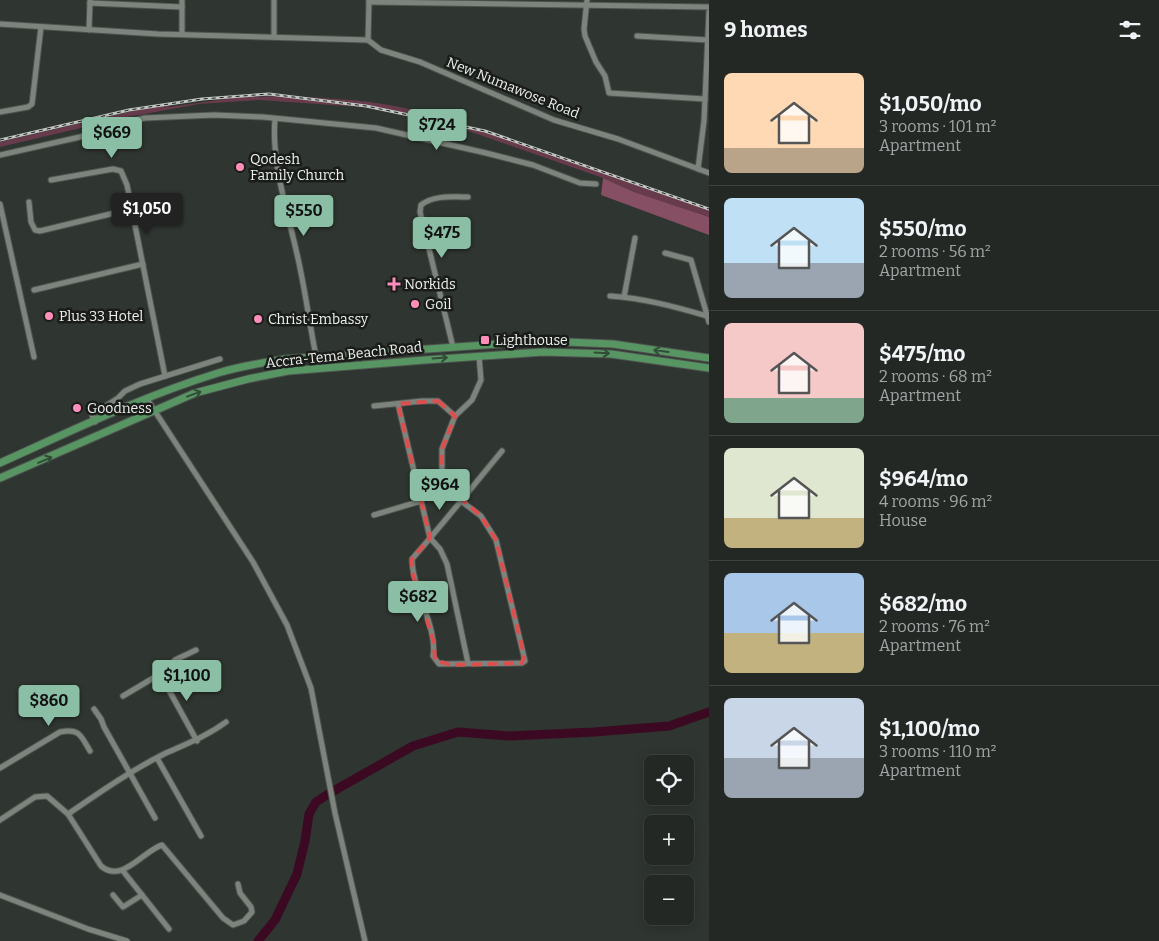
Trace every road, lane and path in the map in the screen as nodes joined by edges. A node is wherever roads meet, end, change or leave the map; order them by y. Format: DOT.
graph roads {
  1 [pos="182,0"];
  2 [pos="274,0"];
  3 [pos="90,1"];
  4 [pos="369,1"];
  5 [pos="587,3"];
  6 [pos="182,7"];
  7 [pos="709,7"];
  8 [pos="709,12"];
  9 [pos="0,24"];
  10 [pos="41,27"];
  11 [pos="89,30"];
  12 [pos="182,34"];
  13 [pos="637,36"];
  14 [pos="274,37"];
  15 [pos="368,40"];
  16 [pos="708,40"];
  17 [pos="708,69"];
  18 [pos="705,99"];
  19 [pos="0,112"];
  20 [pos="275,119"];
  21 [pos="0,155"];
  22 [pos="698,169"];
  23 [pos="709,173"];
  24 [pos="51,180"];
  25 [pos="596,184"];
  26 [pos="468,197"];
  27 [pos="29,202"];
  28 [pos="0,204"];
  29 [pos="131,210"];
  30 [pos="635,238"];
  31 [pos="666,253"];
  32 [pos="143,264"];
  33 [pos="34,290"];
  34 [pos="610,296"];
  35 [pos="624,297"];
  36 [pos="708,319"];
  37 [pos="453,347"];
  38 [pos="316,356"];
  39 [pos="479,356"];
  40 [pos="34,357"];
  41 [pos="709,358"];
  42 [pos="220,359"];
  43 [pos="317,368"];
  44 [pos="709,368"];
  45 [pos="165,376"];
  46 [pos="146,399"];
  47 [pos="398,404"];
  48 [pos="374,406"];
  49 [pos="154,410"];
  50 [pos="455,416"];
  51 [pos="95,422"];
  52 [pos="502,451"];
  53 [pos="0,463"];
  54 [pos="0,478"];
  55 [pos="421,501"];
  56 [pos="461,501"];
  57 [pos="374,515"];
  58 [pos="430,538"];
  59 [pos="196,650"];
  60 [pos="468,663"];
  61 [pos="160,674"];
  62 [pos="124,696"];
  63 [pos="94,709"];
  64 [pos="226,722"];
  65 [pos="197,740"];
  66 [pos="90,751"];
  67 [pos="157,758"];
  68 [pos="0,768"];
  69 [pos="129,774"];
  70 [pos="68,814"];
  71 [pos="155,818"];
  72 [pos="0,820"];
  73 [pos="201,836"];
  74 [pos="124,871"];
  75 [pos="238,884"];
  76 [pos="0,894"];
  77 [pos="113,895"];
  78 [pos="142,895"];
  79 [pos="169,929"];
  80 [pos="127,941"];
  81 [pos="365,941"];
  1 -- 6 [label="street"];
  2 -- 14 [label="street"];
  3 -- 6 [label="street"];
  3 -- 11 [label="street"];
  4 -- 5 [label="street"];
  4 -- 15 [label="street"];
  5 -- 7 [label="street"];
  5 -- 18 [label="street"];
  6 -- 12 [label="street"];
  8 -- 16 [label="street"];
  9 -- 10 [label="street"];
  10 -- 11 [label="street"];
  10 -- 19 [label="street"];
  11 -- 12 [label="street"];
  12 -- 14 [label="street"];
  13 -- 16 [label="street"];
  14 -- 15 [label="street"];
  15 -- 22 [label="street, New Numawose Road"];
  16 -- 17 [label="street"];
  17 -- 18 [label="street"];
  18 -- 22 [label="street"];
  20 -- 21 [label="street"];
  20 -- 25 [label="street"];
  20 -- 38 [label="street"];
  22 -- 23 [label="street, New Numawose Road"];
  24 -- 29 [label="street"];
  26 -- 37 [label="street"];
  27 -- 29 [label="street"];
  28 -- 40 [label="street"];
  29 -- 32 [label="street"];
  30 -- 35 [label="street"];
  31 -- 36 [label="street"];
  32 -- 33 [label="street"];
  32 -- 45 [label="street"];
  34 -- 35 [label="street"];
  35 -- 36 [label="street"];
  37 -- 38 [label="main road, Accra-Tema Beach Road"];
  41 -- 37 [label="main road, Accra-Tema Beach Road, one-way"];
  38 -- 43 [label="main road"];
  38 -- 46 [label="main road, Accra-Tema Beach Road"];
  43 -- 39 [label="main road, Accra-Tema Beach Road, one-way"];
  39 -- 44 [label="main road, Accra-Tema Beach Road, one-way"];
  39 -- 50 [label="street"];
  42 -- 45 [label="street"];
  49 -- 43 [label="main road, Accra-Tema Beach Road, one-way"];
  45 -- 51 [label="street"];
  46 -- 49 [label="street"];
  46 -- 51 [label="main road, Accra-Tema Beach Road"];
  47 -- 48 [label="street"];
  47 -- 50 [label="street"];
  47 -- 55 [label="street"];
  54 -- 49 [label="main road, Accra-Tema Beach Road, one-way"];
  49 -- 81 [label="street"];
  50 -- 56 [label="street"];
  51 -- 53 [label="main road, Accra-Tema Beach Road"];
  52 -- 56 [label="street"];
  55 -- 57 [label="street"];
  55 -- 58 [label="street"];
  56 -- 58 [label="street"];
  56 -- 60 [label="street"];
  58 -- 60 [label="street"];
  58 -- 60 [label="street"];
  59 -- 61 [label="street"];
  61 -- 62 [label="street"];
  61 -- 65 [label="street"];
  63 -- 69 [label="street"];
  64 -- 65 [label="street"];
  65 -- 67 [label="street"];
  66 -- 68 [label="street"];
  67 -- 69 [label="street"];
  67 -- 73 [label="street"];
  69 -- 70 [label="street"];
  69 -- 71 [label="street"];
  70 -- 72 [label="street"];
  70 -- 74 [label="street"];
  74 -- 75 [label="street"];
  74 -- 78 [label="street"];
  76 -- 80 [label="street"];
  77 -- 78 [label="street"];
  78 -- 79 [label="street"];
}
